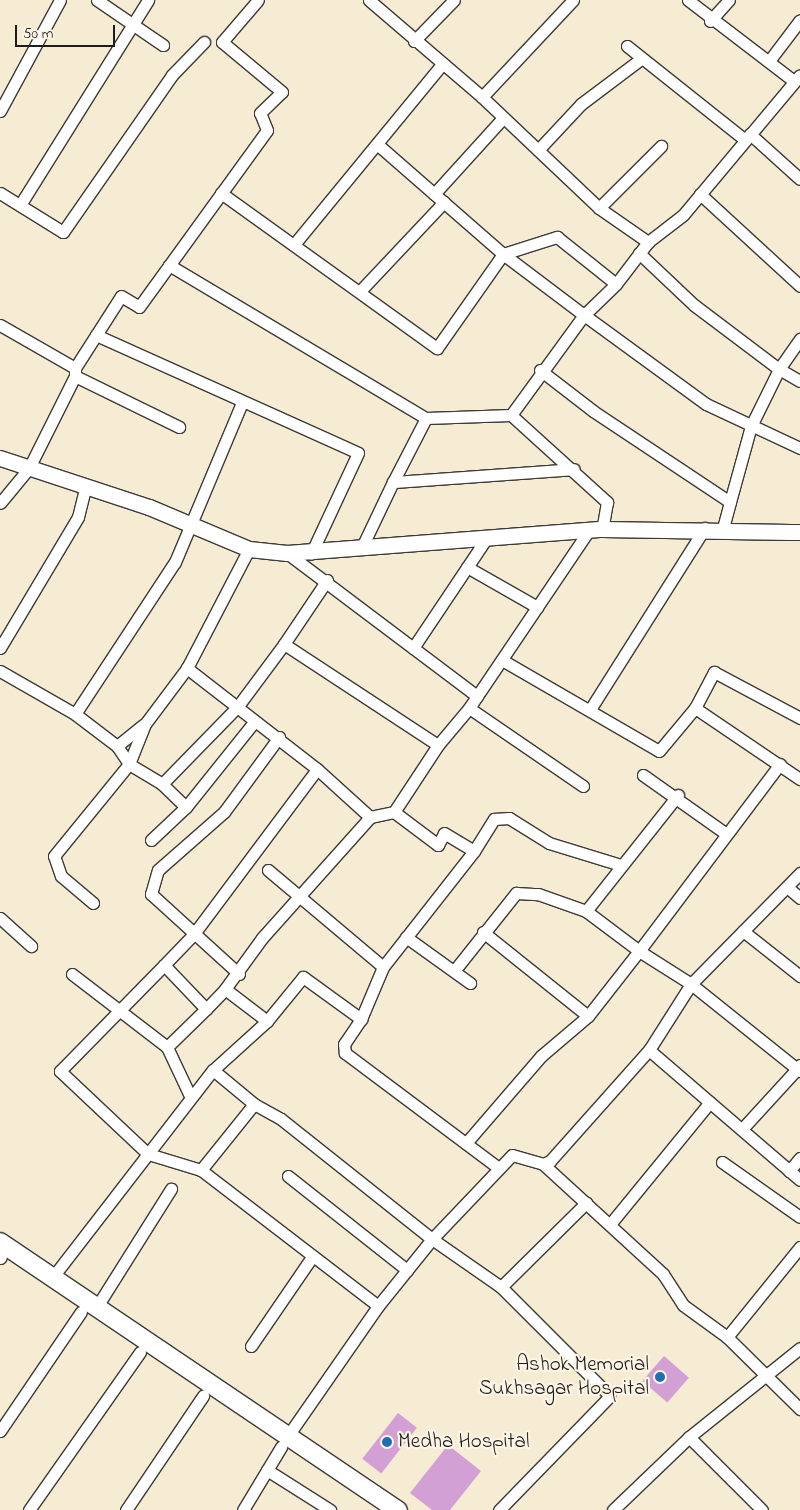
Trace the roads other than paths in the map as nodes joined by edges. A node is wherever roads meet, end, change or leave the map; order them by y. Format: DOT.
graph roads {
  1 [pos="60,0"];
  2 [pos="97,0"];
  3 [pos="148,0"];
  4 [pos="258,0"];
  5 [pos="369,0"];
  6 [pos="454,0"];
  7 [pos="573,0"];
  8 [pos="688,0"];
  9 [pos="729,0"];
  10 [pos="800,20"];
  11 [pos="710,21"];
  12 [pos="131,23"];
  13 [pos="414,41"];
  14 [pos="204,42"];
  15 [pos="163,45"];
  16 [pos="627,46"];
  17 [pos="641,59"];
  18 [pos="769,61"];
  19 [pos="442,64"];
  20 [pos="797,78"];
  21 [pos="482,97"];
  22 [pos="0,111"];
  23 [pos="503,118"];
  24 [pos="747,137"];
  25 [pos="377,144"];
  26 [pos="661,146"];
  27 [pos="538,150"];
  28 [pos="800,179"];
  29 [pos="0,193"];
  30 [pos="221,193"];
  31 [pos="434,194"];
  32 [pos="700,194"];
  33 [pos="444,202"];
  34 [pos="20,205"];
  35 [pos="599,208"];
  36 [pos="296,242"];
  37 [pos="648,242"];
  38 [pos="639,253"];
  39 [pos="503,254"];
  40 [pos="169,265"];
  41 [pos="616,284"];
  42 [pos="800,286"];
  43 [pos="361,290"];
  44 [pos="584,315"];
  45 [pos="0,325"];
  46 [pos="96,334"];
  47 [pos="800,340"];
  48 [pos="779,369"];
  49 [pos="540,370"];
  50 [pos="75,372"];
  51 [pos="800,381"];
  52 [pos="242,402"];
  53 [pos="511,415"];
  54 [pos="426,418"];
  55 [pos="751,426"];
  56 [pos="179,427"];
  57 [pos="800,448"];
  58 [pos="0,458"];
  59 [pos="29,468"];
  60 [pos="574,470"];
  61 [pos="393,482"];
  62 [pos="86,486"];
  63 [pos="730,502"];
  64 [pos="0,503"];
  65 [pos="188,522"];
  66 [pos="705,528"];
  67 [pos="723,529"];
  68 [pos="595,530"];
  69 [pos="800,532"];
  70 [pos="486,539"];
  71 [pos="249,548"];
  72 [pos="361,549"];
  73 [pos="287,554"];
  74 [pos="310,554"];
  75 [pos="467,567"];
  76 [pos="327,580"];
  77 [pos="537,607"];
  78 [pos="284,644"];
  79 [pos="0,648"];
  80 [pos="413,648"];
  81 [pos="502,660"];
  82 [pos="187,668"];
  83 [pos="0,671"];
  84 [pos="477,696"];
  85 [pos="238,706"];
  86 [pos="469,708"];
  87 [pos="591,708"];
  88 [pos="695,708"];
  89 [pos="75,714"];
  90 [pos="800,718"];
  91 [pos="254,722"];
  92 [pos="144,724"];
  93 [pos="279,737"];
  94 [pos="438,745"];
  95 [pos="117,746"];
  96 [pos="129,764"];
  97 [pos="780,764"];
  98 [pos="316,769"];
  99 [pos="643,775"];
  100 [pos="800,778"];
  101 [pos="162,784"];
  102 [pos="583,786"];
  103 [pos="678,795"];
  104 [pos="186,807"];
  105 [pos="394,812"];
  106 [pos="370,817"];
  107 [pos="725,833"];
  108 [pos="151,840"];
  109 [pos="474,850"];
  110 [pos="621,865"];
  111 [pos="268,870"];
  112 [pos="800,873"];
  113 [pos="787,887"];
  114 [pos="299,897"];
  115 [pos="800,898"];
  116 [pos="93,903"];
  117 [pos="586,911"];
  118 [pos="0,918"];
  119 [pos="743,930"];
  120 [pos="483,932"];
  121 [pos="193,936"];
  122 [pos="406,937"];
  123 [pos="31,946"];
  124 [pos="639,951"];
  125 [pos="164,965"];
  126 [pos="383,967"];
  127 [pos="454,971"];
  128 [pos="72,974"];
  129 [pos="239,974"];
  130 [pos="800,976"];
  131 [pos="470,983"];
  132 [pos="691,984"];
  133 [pos="225,988"];
  134 [pos="206,1009"];
  135 [pos="119,1012"];
  136 [pos="588,1016"];
  137 [pos="361,1019"];
  138 [pos="267,1021"];
  139 [pos="168,1047"];
  140 [pos="649,1050"];
  141 [pos="799,1068"];
  142 [pos="213,1070"];
  143 [pos="191,1098"];
  144 [pos="710,1102"];
  145 [pos="254,1104"];
  146 [pos="742,1129"];
  147 [pos="466,1143"];
  148 [pos="148,1154"];
  149 [pos="800,1158"];
  150 [pos="722,1162"];
  151 [pos="543,1164"];
  152 [pos="499,1168"];
  153 [pos="201,1170"];
  154 [pos="789,1171"];
  155 [pos="288,1176"];
  156 [pos="800,1180"];
  157 [pos="172,1189"];
  158 [pos="586,1203"];
  159 [pos="800,1217"];
  160 [pos="611,1223"];
  161 [pos="432,1239"];
  162 [pos="800,1247"];
  163 [pos="0,1254"];
  164 [pos="312,1257"];
  165 [pos="407,1270"];
  166 [pos="52,1278"];
  167 [pos="501,1287"];
  168 [pos="378,1306"];
  169 [pos="89,1310"];
  170 [pos="727,1337"];
  171 [pos="134,1343"];
  172 [pos="251,1346"];
  173 [pos="800,1348"];
  174 [pos="765,1376"];
  175 [pos="203,1396"];
  176 [pos="800,1409"];
  177 [pos="0,1431"];
  178 [pos="689,1438"];
  179 [pos="284,1442"];
  180 [pos="267,1470"];
  181 [pos="29,1510"];
  182 [pos="126,1510"];
  183 [pos="243,1510"];
  184 [pos="330,1510"];
  185 [pos="377,1510"];
  186 [pos="398,1510"];
  187 [pos="499,1510"];
  188 [pos="613,1510"];
  189 [pos="762,1510"];
  1 -- 22 [label="street"];
  2 -- 12 [label="street"];
  3 -- 12 [label="street"];
  4 -- 30 [label="street"];
  5 -- 13 [label="street"];
  6 -- 13 [label="street"];
  7 -- 21 [label="street"];
  8 -- 11 [label="street"];
  9 -- 11 [label="street"];
  10 -- 18 [label="street"];
  11 -- 18 [label="street"];
  12 -- 15 [label="street"];
  12 -- 34 [label="street"];
  13 -- 19 [label="street"];
  14 -- 34 [label="street"];
  16 -- 17 [label="street"];
  17 -- 24 [label="street"];
  17 -- 27 [label="street"];
  18 -- 20 [label="street"];
  19 -- 21 [label="street"];
  19 -- 25 [label="street"];
  20 -- 24 [label="street"];
  21 -- 23 [label="street"];
  23 -- 27 [label="street"];
  23 -- 31 [label="street"];
  24 -- 28 [label="street"];
  24 -- 32 [label="street"];
  25 -- 31 [label="street"];
  25 -- 36 [label="street"];
  26 -- 35 [label="street"];
  27 -- 35 [label="street"];
  29 -- 34 [label="street"];
  30 -- 36 [label="street"];
  30 -- 40 [label="street"];
  31 -- 33 [label="street"];
  32 -- 37 [label="street"];
  32 -- 42 [label="street"];
  33 -- 39 [label="street"];
  33 -- 43 [label="street"];
  35 -- 37 [label="street"];
  36 -- 43 [label="street"];
  37 -- 38 [label="street"];
  38 -- 41 [label="street"];
  38 -- 48 [label="street"];
  39 -- 41 [label="street"];
  39 -- 43 [label="street"];
  39 -- 44 [label="street"];
  40 -- 46 [label="street"];
  40 -- 54 [label="street"];
  41 -- 44 [label="street"];
  44 -- 49 [label="street"];
  44 -- 55 [label="street"];
  45 -- 50 [label="street"];
  46 -- 50 [label="street"];
  46 -- 52 [label="street"];
  47 -- 48 [label="street"];
  48 -- 51 [label="street"];
  48 -- 55 [label="street"];
  49 -- 53 [label="street"];
  49 -- 63 [label="street"];
  50 -- 56 [label="street"];
  50 -- 59 [label="street"];
  52 -- 65 [label="street"];
  52 -- 74 [label="street"];
  53 -- 54 [label="street"];
  53 -- 60 [label="street"];
  54 -- 61 [label="street"];
  55 -- 57 [label="street"];
  55 -- 63 [label="street"];
  58 -- 59 [label="street"];
  59 -- 62 [label="street"];
  59 -- 64 [label="street"];
  60 -- 61 [label="street"];
  60 -- 68 [label="street"];
  61 -- 72 [label="street"];
  62 -- 65 [label="street"];
  62 -- 79 [label="street"];
  63 -- 67 [label="street"];
  65 -- 71 [label="street"];
  65 -- 89 [label="street"];
  66 -- 67 [label="street"];
  66 -- 68 [label="street"];
  66 -- 87 [label="street"];
  67 -- 69 [label="street"];
  68 -- 70 [label="street"];
  68 -- 77 [label="street"];
  70 -- 72 [label="street"];
  70 -- 75 [label="street"];
  71 -- 73 [label="street"];
  71 -- 82 [label="street"];
  72 -- 74 [label="street"];
  73 -- 74 [label="street"];
  73 -- 76 [label="street"];
  75 -- 77 [label="street"];
  75 -- 80 [label="street"];
  76 -- 78 [label="street"];
  76 -- 80 [label="street"];
  77 -- 81 [label="street"];
  78 -- 85 [label="street"];
  78 -- 94 [label="street"];
  80 -- 84 [label="street"];
  81 -- 84 [label="street"];
  81 -- 87 [label="street"];
  82 -- 85 [label="street"];
  82 -- 92 [label="street"];
  83 -- 89 [label="street"];
  84 -- 86 [label="street"];
  85 -- 91 [label="street"];
  85 -- 101 [label="street"];
  86 -- 94 [label="street"];
  86 -- 102 [label="street"];
  87 -- 88 [label="street"];
  88 -- 90 [label="street"];
  88 -- 97 [label="street"];
  89 -- 95 [label="street"];
  91 -- 93 [label="street"];
  91 -- 104 [label="street"];
  92 -- 95 [label="street"];
  92 -- 96 [label="street"];
  93 -- 98 [label="street"];
  93 -- 121 [label="street"];
  94 -- 105 [label="street"];
  95 -- 96 [label="street"];
  96 -- 101 [label="street"];
  96 -- 116 [label="street"];
  97 -- 100 [label="street"];
  97 -- 107 [label="street"];
  98 -- 106 [label="street"];
  98 -- 121 [label="street"];
  99 -- 103 [label="street"];
  101 -- 104 [label="street"];
  103 -- 107 [label="street"];
  103 -- 110 [label="street"];
  104 -- 108 [label="street"];
  105 -- 106 [label="street"];
  105 -- 109 [label="street"];
  106 -- 114 [label="street"];
  107 -- 124 [label="street"];
  109 -- 110 [label="street"];
  109 -- 122 [label="street"];
  110 -- 117 [label="street"];
  111 -- 114 [label="street"];
  112 -- 113 [label="street"];
  113 -- 115 [label="street"];
  113 -- 119 [label="street"];
  114 -- 126 [label="street"];
  114 -- 129 [label="street"];
  117 -- 120 [label="street"];
  117 -- 124 [label="street"];
  118 -- 123 [label="street"];
  119 -- 130 [label="street"];
  119 -- 132 [label="street"];
  120 -- 127 [label="street"];
  120 -- 136 [label="street"];
  121 -- 125 [label="street"];
  121 -- 129 [label="street"];
  122 -- 126 [label="street"];
  122 -- 127 [label="street"];
  124 -- 132 [label="street"];
  124 -- 136 [label="street"];
  125 -- 134 [label="street"];
  125 -- 135 [label="street"];
  126 -- 137 [label="street"];
  127 -- 131 [label="street"];
  128 -- 135 [label="street"];
  129 -- 133 [label="street"];
  132 -- 140 [label="street"];
  132 -- 141 [label="street"];
  133 -- 134 [label="street"];
  133 -- 138 [label="street"];
  134 -- 139 [label="street"];
  135 -- 139 [label="street"];
  135 -- 148 [label="street"];
  136 -- 147 [label="street"];
  137 -- 138 [label="street"];
  137 -- 147 [label="street"];
  138 -- 142 [label="street"];
  139 -- 143 [label="street"];
  140 -- 144 [label="street"];
  140 -- 151 [label="street"];
  141 -- 146 [label="street"];
  142 -- 143 [label="street"];
  142 -- 145 [label="street"];
  143 -- 148 [label="street"];
  144 -- 146 [label="street"];
  144 -- 160 [label="street"];
  145 -- 153 [label="street"];
  145 -- 161 [label="street"];
  146 -- 154 [label="street"];
  147 -- 152 [label="street"];
  148 -- 153 [label="street"];
  148 -- 166 [label="street"];
  149 -- 154 [label="street"];
  150 -- 159 [label="street"];
  151 -- 152 [label="street"];
  151 -- 158 [label="street"];
  152 -- 161 [label="street"];
  153 -- 164 [label="street"];
  154 -- 156 [label="street"];
  155 -- 165 [label="street"];
  157 -- 169 [label="street"];
  158 -- 160 [label="street"];
  158 -- 167 [label="street"];
  160 -- 170 [label="street"];
  161 -- 165 [label="street"];
  161 -- 167 [label="street"];
  162 -- 170 [label="street"];
  163 -- 166 [label="main road"];
  163 -- 169 [label="main road"];
  164 -- 168 [label="street"];
  164 -- 172 [label="street"];
  165 -- 168 [label="street"];
  166 -- 169 [label="main road"];
  167 -- 187 [label="street"];
  168 -- 179 [label="street"];
  169 -- 171 [label="main road"];
  169 -- 177 [label="street"];
  170 -- 174 [label="street"];
  171 -- 175 [label="main road"];
  171 -- 179 [label="main road"];
  171 -- 181 [label="street"];
  173 -- 174 [label="street"];
  174 -- 176 [label="street"];
  174 -- 178 [label="street"];
  175 -- 179 [label="main road"];
  175 -- 182 [label="street"];
  178 -- 188 [label="street"];
  178 -- 189 [label="street"];
  179 -- 180 [label="street"];
  179 -- 185 [label="main road"];
  179 -- 186 [label="main road"];
  180 -- 183 [label="street"];
  180 -- 184 [label="street"];
}
